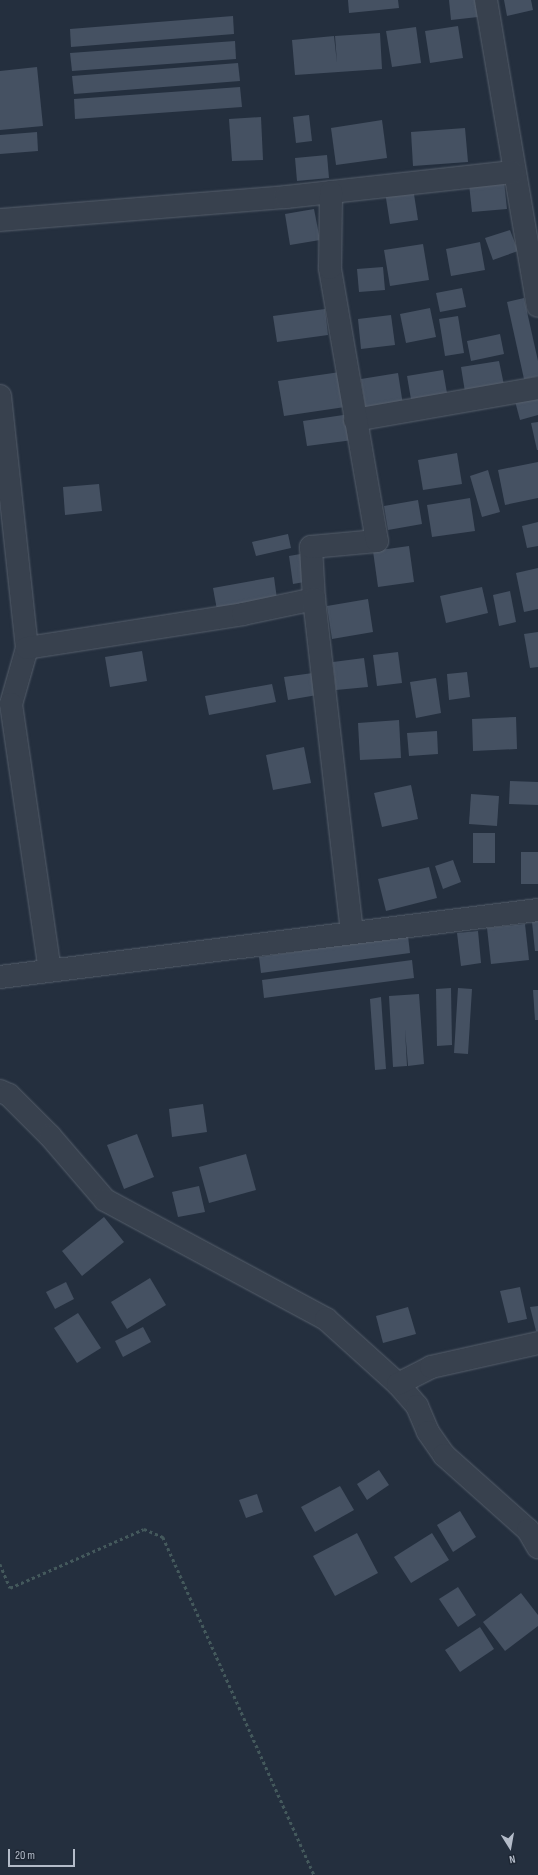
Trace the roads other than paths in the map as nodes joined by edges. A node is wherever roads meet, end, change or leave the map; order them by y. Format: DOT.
graph roads {
  1 [pos="486,0"];
  2 [pos="513,172"];
  3 [pos="331,192"];
  4 [pos="0,220"];
  5 [pos="538,306"];
  6 [pos="538,388"];
  7 [pos="0,396"];
  8 [pos="354,420"];
  9 [pos="314,599"];
  10 [pos="27,648"];
  11 [pos="538,910"];
  12 [pos="352,933"];
  13 [pos="50,970"];
  14 [pos="0,977"];
  15 [pos="0,1091"];
  16 [pos="538,1343"];
  17 [pos="398,1384"];
  18 [pos="538,1547"];
  1 -- 2 [label="street"];
  2 -- 3 [label="street"];
  2 -- 5 [label="street"];
  3 -- 4 [label="street"];
  3 -- 8 [label="street"];
  6 -- 8 [label="street"];
  7 -- 10 [label="street"];
  8 -- 9 [label="street"];
  9 -- 10 [label="street"];
  9 -- 12 [label="street"];
  10 -- 13 [label="street"];
  11 -- 12 [label="street"];
  12 -- 13 [label="street"];
  13 -- 14 [label="street"];
  15 -- 17 [label="street"];
  16 -- 17 [label="street"];
  17 -- 18 [label="street"];
}
